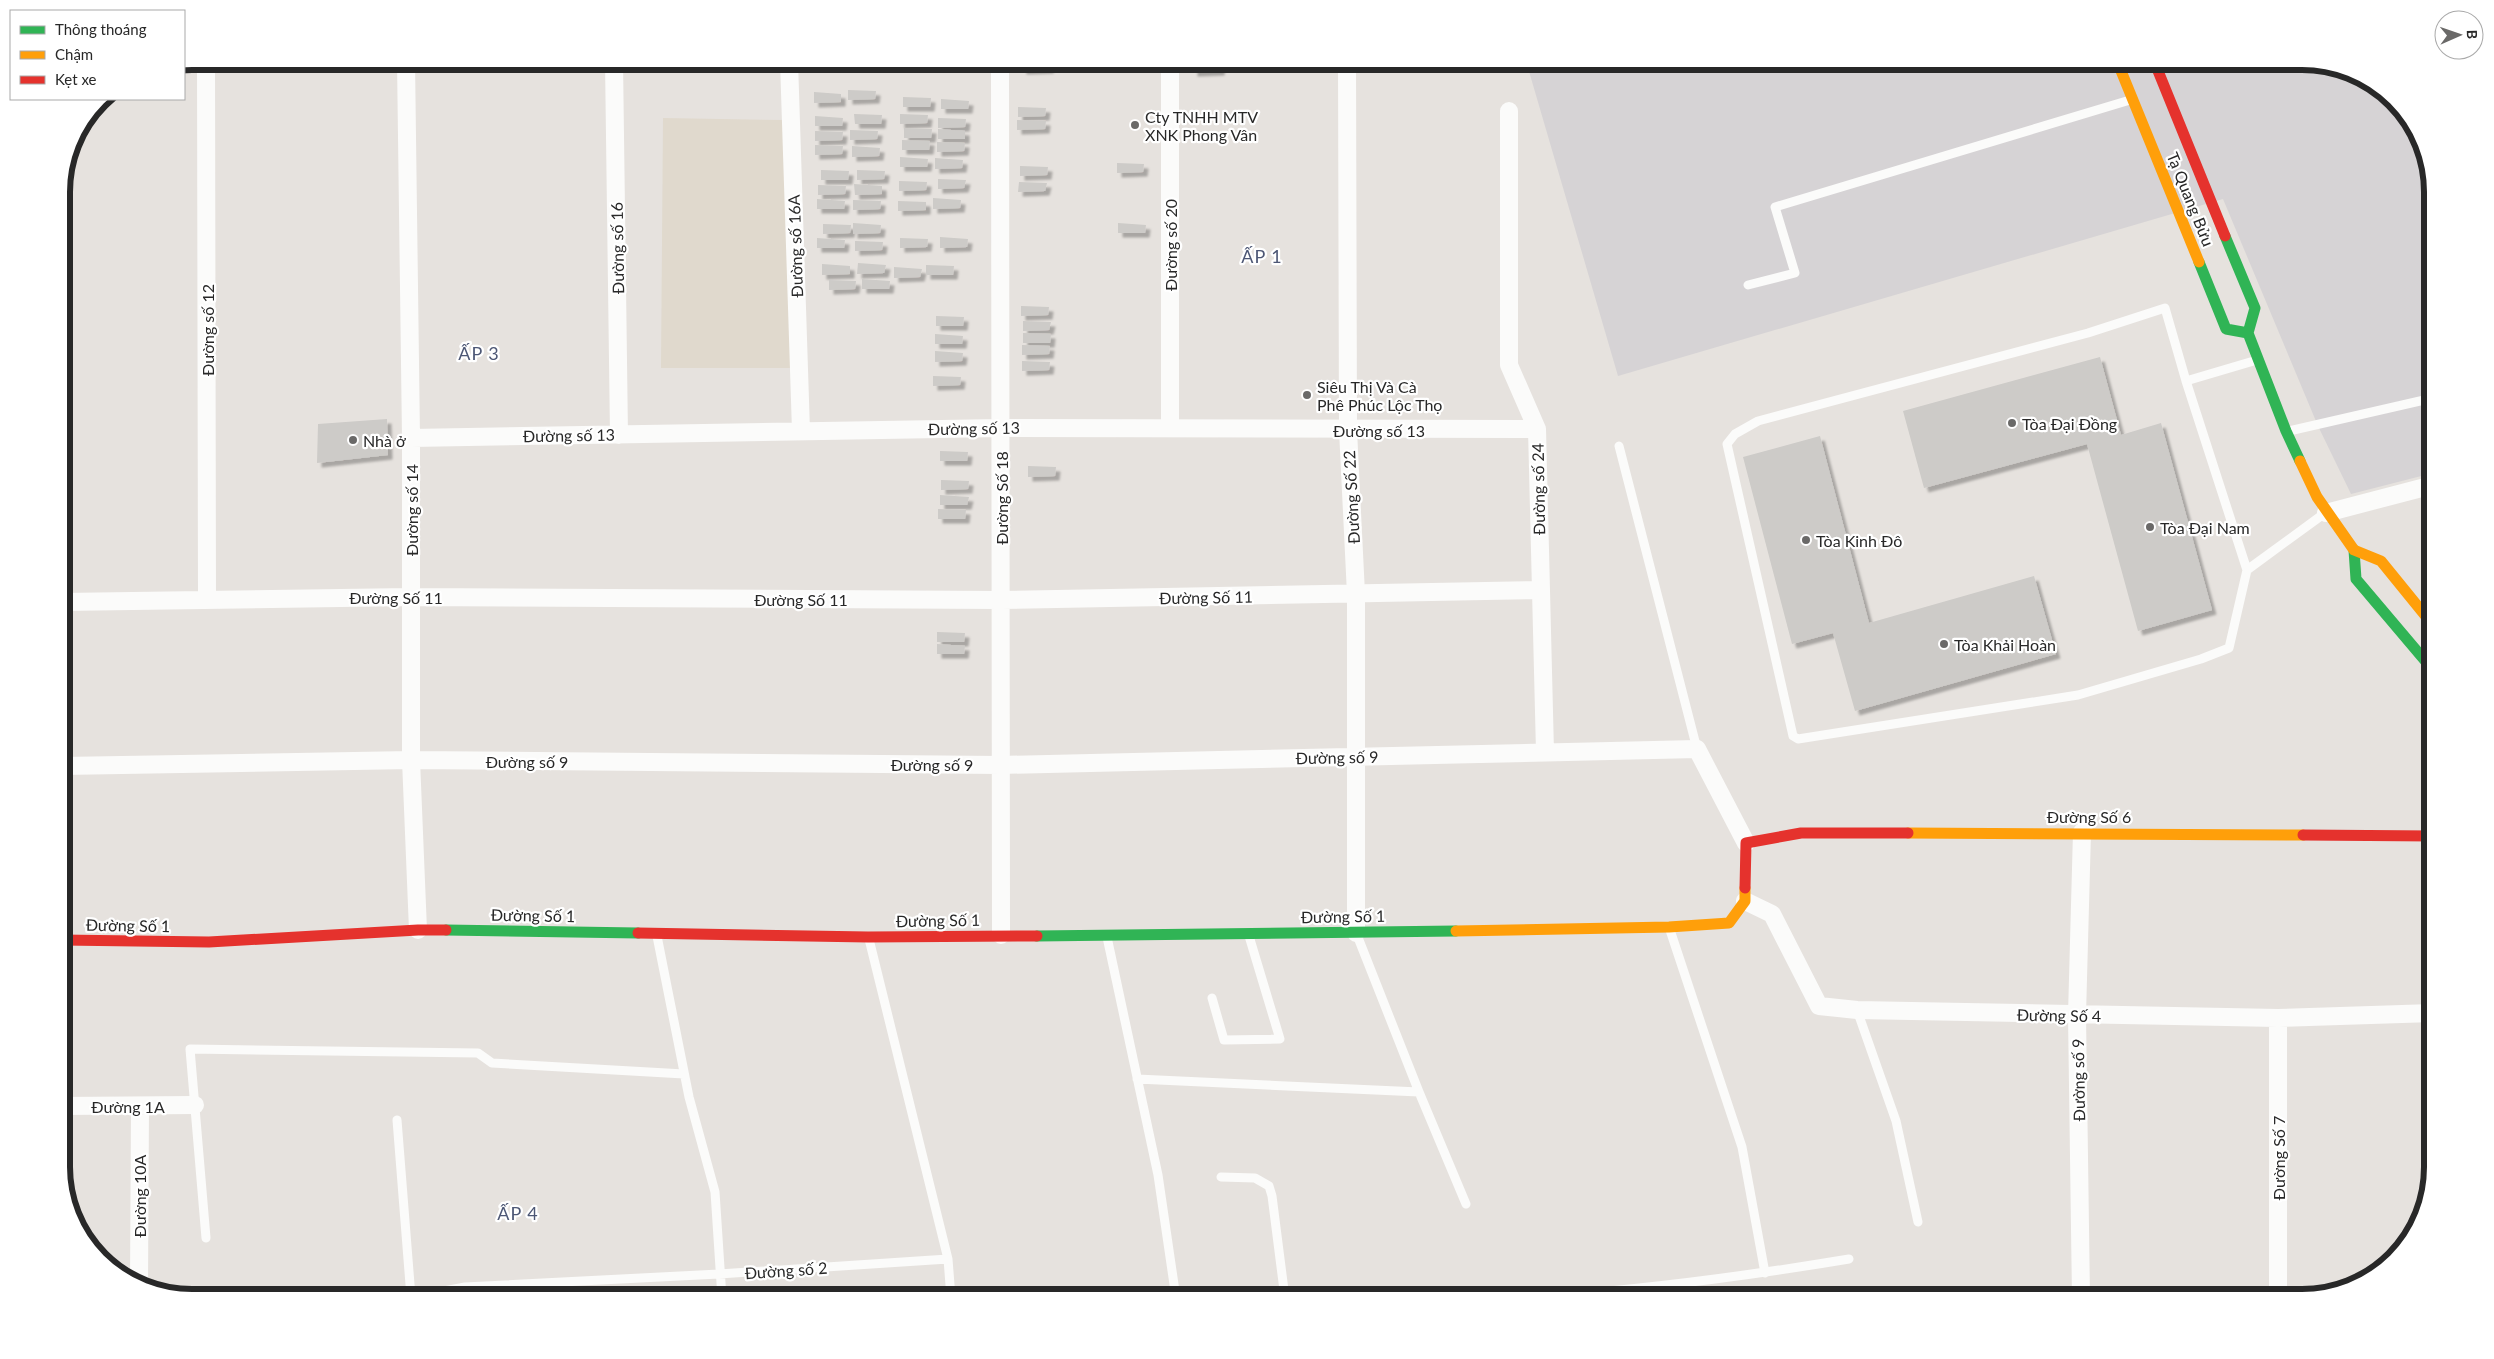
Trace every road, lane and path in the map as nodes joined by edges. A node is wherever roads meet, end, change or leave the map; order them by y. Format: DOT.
graph roads {
  1 [pos="206,70"];
  2 [pos="406,70"];
  3 [pos="614,70"];
  4 [pos="789,70"];
  5 [pos="1000,70"];
  6 [pos="1170,70"];
  7 [pos="1346,70"];
  8 [pos="2121,70"];
  9 [pos="2158,70"];
  10 [pos="2132,99"];
  11 [pos="1509,111"];
  12 [pos="1748,285"];
  13 [pos="2248,333"];
  14 [pos="2259,359"];
  15 [pos="2186,381"];
  16 [pos="2424,400"];
  17 [pos="1000,428"];
  18 [pos="1170,428"];
  19 [pos="1537,429"];
  20 [pos="1348,430"];
  21 [pos="800,431"];
  22 [pos="2286,432"];
  23 [pos="619,435"];
  24 [pos="411,438"];
  25 [pos="1619,446"];
  26 [pos="2424,487"];
  27 [pos="2326,513"];
  28 [pos="2354,550"];
  29 [pos="2247,570"];
  30 [pos="1540,590"];
  31 [pos="1356,594"];
  32 [pos="410,596"];
  33 [pos="207,600"];
  34 [pos="1001,600"];
  35 [pos="70,602"];
  36 [pos="2424,614"];
  37 [pos="2424,659"];
  38 [pos="1697,749"];
  39 [pos="1545,752"];
  40 [pos="1357,756"];
  41 [pos="411,760"];
  42 [pos="1001,765"];
  43 [pos="70,766"];
  44 [pos="2082,832"];
  45 [pos="2424,836"];
  46 [pos="1746,843"];
  47 [pos="1745,900"];
  48 [pos="1669,927"];
  49 [pos="418,930"];
  50 [pos="656,933"];
  51 [pos="1248,933"];
  52 [pos="1356,933"];
  53 [pos="1001,935"];
  54 [pos="1106,935"];
  55 [pos="868,937"];
  56 [pos="70,940"];
  57 [pos="1212,998"];
  58 [pos="1857,1010"];
  59 [pos="2424,1013"];
  60 [pos="2077,1015"];
  61 [pos="2278,1018"];
  62 [pos="684,1074"];
  63 [pos="1137,1079"];
  64 [pos="1419,1092"];
  65 [pos="195,1105"];
  66 [pos="70,1106"];
  67 [pos="140,1107"];
  68 [pos="397,1120"];
  69 [pos="1221,1177"];
  70 [pos="1466,1204"];
  71 [pos="1918,1222"];
  72 [pos="206,1238"];
  73 [pos="948,1259"];
  74 [pos="1850,1259"];
  75 [pos="1765,1273"];
  76 [pos="719,1274"];
  77 [pos="139,1276"];
  78 [pos="410,1289"];
  79 [pos="454,1289"];
  80 [pos="721,1289"];
  81 [pos="950,1289"];
  82 [pos="1175,1289"];
  83 [pos="1284,1289"];
  84 [pos="1623,1289"];
  85 [pos="2081,1289"];
  86 [pos="2278,1289"];
  1 -- 33 [label="street, Đường số 12"];
  2 -- 24 [label="street, Đường số 14"];
  3 -- 23 [label="street, Đường số 16"];
  4 -- 21 [label="street, Đường số 16A"];
  5 -- 17 [label="street, Đường Số 18"];
  6 -- 18 [label="street, Đường số 20"];
  7 -- 20 [label="street, Đường Số 22"];
  8 -- 10 [label="street, Tạ Quang Bửu"];
  9 -- 13 [label="street, Tạ Quang Bửu"];
  10 -- 12 [label="lane"];
  10 -- 13 [label="street, Tạ Quang Bửu"];
  11 -- 19 [label="street, Đường số 24"];
  13 -- 14 [label="street"];
  14 -- 15 [label="lane"];
  14 -- 22 [label="street"];
  15 -- 29 [label="lane"];
  15 -- 29 [label="lane"];
  16 -- 22 [label="lane"];
  17 -- 18 [label="street, Đường số 13"];
  17 -- 21 [label="street, Đường số 13"];
  17 -- 34 [label="street, Đường Số 18"];
  18 -- 20 [label="street, Đường số 13"];
  19 -- 20 [label="street, Đường số 13"];
  19 -- 30 [label="street, Đường số 24"];
  20 -- 31 [label="street, Đường Số 22"];
  21 -- 23 [label="street, Đường số 13"];
  22 -- 27 [label="street"];
  23 -- 24 [label="street, Đường số 13"];
  24 -- 32 [label="street, Đường số 14"];
  25 -- 38 [label="lane"];
  26 -- 27 [label="street"];
  27 -- 28 [label="street"];
  27 -- 29 [label="lane"];
  28 -- 36 [label="street"];
  28 -- 37 [label="street"];
  30 -- 31 [label="street, Đường Số 11"];
  30 -- 39 [label="street, Đường số 24"];
  31 -- 34 [label="street, Đường Số 11"];
  31 -- 40 [label="street, Đường Số 22"];
  32 -- 33 [label="street, Đường Số 11"];
  32 -- 34 [label="street, Đường Số 11"];
  32 -- 41 [label="street, Đường số 14"];
  33 -- 35 [label="street, Đường Số 11"];
  34 -- 42 [label="street, Đường Số 18"];
  38 -- 39 [label="street, Đường số 9"];
  38 -- 46 [label="street"];
  39 -- 40 [label="street, Đường số 9"];
  40 -- 42 [label="street, Đường số 9"];
  40 -- 52 [label="street, Đường Số 22"];
  41 -- 42 [label="street, Đường số 9"];
  41 -- 43 [label="street, Đường số 9"];
  41 -- 49 [label="street, Đường số 14"];
  42 -- 53 [label="street, Đường Số 18"];
  44 -- 45 [label="street, Đường Số 6"];
  44 -- 46 [label="street, Đường Số 6"];
  44 -- 60 [label="street, Đường số 9"];
  46 -- 47 [label="street"];
  47 -- 48 [label="street, Đường Số 1"];
  47 -- 58 [label="street, Đường Số 4"];
  48 -- 52 [label="street, Đường Số 1"];
  48 -- 75 [label="lane"];
  49 -- 50 [label="street, Đường Số 1"];
  49 -- 56 [label="street, Đường Số 1"];
  50 -- 55 [label="street, Đường Số 1"];
  50 -- 62 [label="lane"];
  51 -- 52 [label="street, Đường Số 1"];
  51 -- 54 [label="street, Đường Số 1"];
  51 -- 57 [label="lane"];
  52 -- 64 [label="lane"];
  53 -- 54 [label="street, Đường Số 1"];
  53 -- 55 [label="street, Đường Số 1"];
  54 -- 63 [label="lane"];
  55 -- 73 [label="lane"];
  58 -- 60 [label="street, Đường Số 4"];
  58 -- 71 [label="lane"];
  59 -- 61 [label="street, Đường Số 4"];
  60 -- 61 [label="street, Đường Số 4"];
  60 -- 85 [label="street, Đường số 9"];
  61 -- 86 [label="street, Đường Số 7"];
  62 -- 65 [label="lane"];
  62 -- 76 [label="lane"];
  63 -- 64 [label="lane"];
  63 -- 82 [label="lane"];
  64 -- 70 [label="lane"];
  65 -- 67 [label="street, Đường 1A"];
  65 -- 72 [label="lane"];
  66 -- 67 [label="street, Đường 1A"];
  67 -- 77 [label="street, Đường 10A"];
  68 -- 78 [label="lane"];
  69 -- 83 [label="lane"];
  73 -- 76 [label="lane, Đường số 2"];
  73 -- 81 [label="lane"];
  74 -- 75 [label="lane"];
  75 -- 84 [label="lane"];
  76 -- 79 [label="lane, Đường số 2"];
  76 -- 80 [label="lane"];
}
